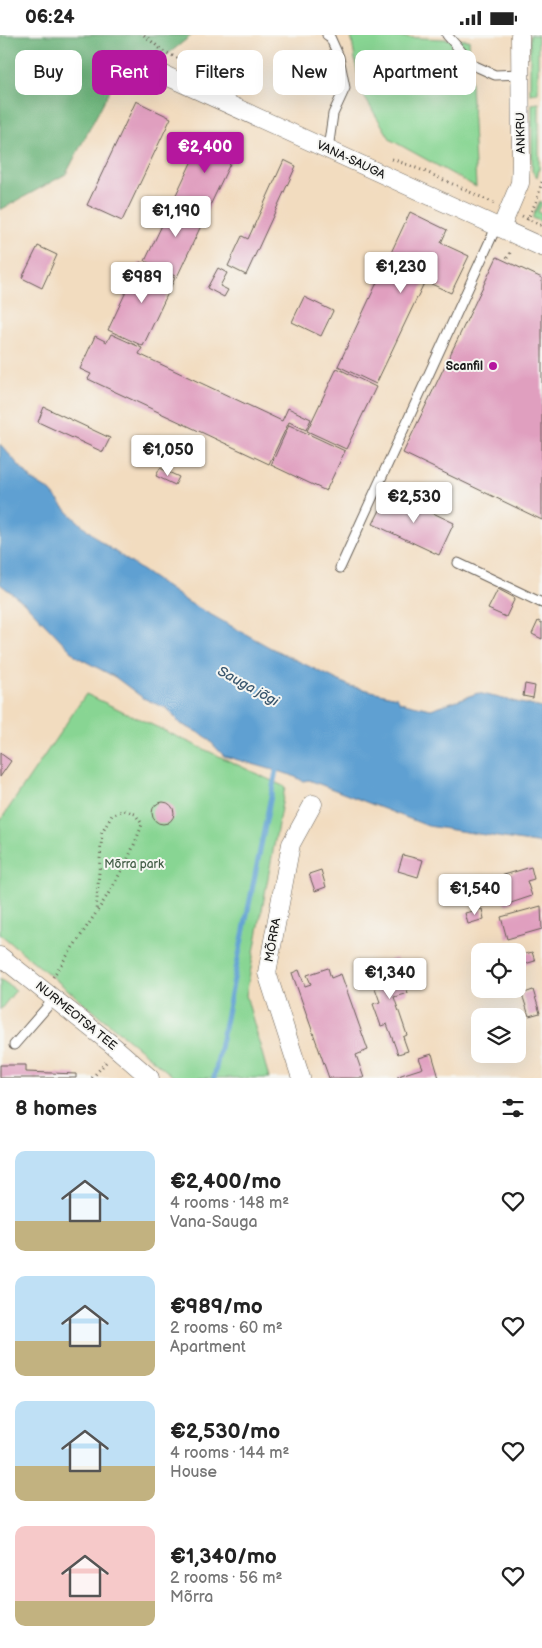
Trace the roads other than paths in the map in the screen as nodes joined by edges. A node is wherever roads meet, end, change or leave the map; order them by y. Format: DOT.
graph roads {
  1 [pos="327,35"];
  2 [pos="447,35"];
  3 [pos="520,35"];
  4 [pos="520,74"];
  5 [pos="167,76"];
  6 [pos="328,149"];
  7 [pos="500,228"];
  8 [pos="542,247"];
  9 [pos="458,563"];
  10 [pos="340,568"];
  11 [pos="542,603"];
  12 [pos="313,803"];
  13 [pos="0,956"];
  14 [pos="49,994"];
  15 [pos="14,1045"];
  16 [pos="144,1076"];
  17 [pos="301,1078"];
  1 -- 6 [label="lane"];
  2 -- 4 [label="lane"];
  3 -- 4 [label="street, ANKRU"];
  4 -- 7 [label="street, ANKRU"];
  5 -- 6 [label="street, VANA-SAUGA"];
  6 -- 7 [label="street, VANA-SAUGA"];
  7 -- 8 [label="street, VANA-SAUGA"];
  7 -- 10 [label="lane"];
  9 -- 11 [label="lane"];
  12 -- 17 [label="street, MÕRRA"];
  13 -- 14 [label="street, NURMEOTSA TEE"];
  14 -- 15 [label="lane"];
  14 -- 16 [label="street, NURMEOTSA TEE"];
}
